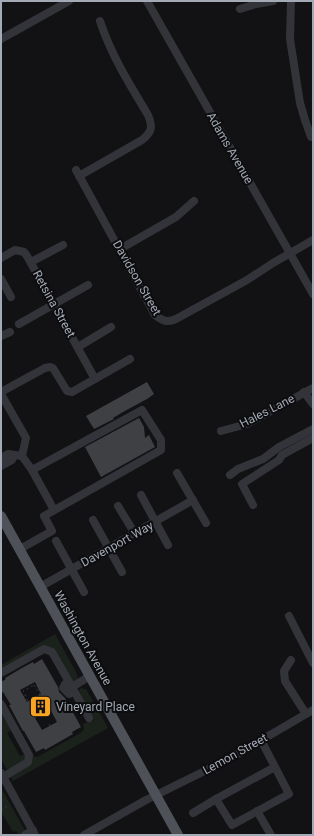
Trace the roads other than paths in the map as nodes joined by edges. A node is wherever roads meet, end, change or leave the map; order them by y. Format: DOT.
graph roads {
  1 [pos="69,1"];
  2 [pos="147,1"];
  3 [pos="273,1"];
  4 [pos="291,1"];
  5 [pos="240,9"];
  6 [pos="100,21"];
  7 [pos="1,39"];
  8 [pos="312,137"];
  9 [pos="194,201"];
  10 [pos="313,240"];
  11 [pos="63,245"];
  12 [pos="120,249"];
  13 [pos="290,253"];
  14 [pos="1,258"];
  15 [pos="31,262"];
  16 [pos="1,279"];
  17 [pos="88,285"];
  18 [pos="313,294"];
  19 [pos="11,297"];
  20 [pos="54,304"];
  21 [pos="19,324"];
  22 [pos="111,327"];
  23 [pos="10,332"];
  24 [pos="1,336"];
  25 [pos="78,347"];
  26 [pos="130,359"];
  27 [pos="96,379"];
  28 [pos="313,388"];
  29 [pos="304,392"];
  30 [pos="1,393"];
  31 [pos="313,404"];
  32 [pos="313,429"];
  33 [pos="221,431"];
  34 [pos="313,438"];
  35 [pos="18,455"];
  36 [pos="1,458"];
  37 [pos="1,466"];
  38 [pos="32,470"];
  39 [pos="177,473"];
  40 [pos="230,475"];
  41 [pos="141,495"];
  42 [pos="193,500"];
  43 [pos="254,505"];
  44 [pos="118,506"];
  45 [pos="54,510"];
  46 [pos="1,516"];
  47 [pos="93,520"];
  48 [pos="156,522"];
  49 [pos="206,524"];
  50 [pos="135,534"];
  51 [pos="56,541"];
  52 [pos="168,545"];
  53 [pos="20,549"];
  54 [pos="109,549"];
  55 [pos="72,569"];
  56 [pos="122,572"];
  57 [pos="40,587"];
  58 [pos="84,592"];
  59 [pos="289,616"];
  60 [pos="291,660"];
  61 [pos="313,663"];
  62 [pos="1,673"];
  63 [pos="90,676"];
  64 [pos="72,687"];
  65 [pos="1,704"];
  66 [pos="310,712"];
  67 [pos="89,718"];
  68 [pos="261,740"];
  69 [pos="275,767"];
  70 [pos="2,775"];
  71 [pos="156,795"];
  72 [pos="216,799"];
  73 [pos="257,811"];
  74 [pos="193,812"];
  75 [pos="34,833"];
  76 [pos="25,835"];
  77 [pos="84,835"];
  78 [pos="178,835"];
  79 [pos="271,835"];
  1 -- 7 [label="street"];
  2 -- 13 [label="street, Adams Avenue"];
  3 -- 5 [label="street"];
  4 -- 8 [label="street"];
  6 -- 12 [label="street, Davidson Street"];
  9 -- 12 [label="street"];
  10 -- 13 [label="street"];
  11 -- 15 [label="street"];
  12 -- 13 [label="street, Davidson Street"];
  13 -- 18 [label="street, Adams Avenue"];
  14 -- 15 [label="street, Retsina Street"];
  15 -- 20 [label="street, Retsina Street"];
  16 -- 19 [label="street"];
  17 -- 20 [label="street"];
  20 -- 21 [label="street"];
  20 -- 25 [label="street, Retsina Street"];
  22 -- 25 [label="street"];
  23 -- 24 [label="street"];
  25 -- 27 [label="street, Retsina Street"];
  26 -- 27 [label="street"];
  27 -- 30 [label="street"];
  28 -- 29 [label="street, Hales Lane"];
  29 -- 31 [label="street"];
  29 -- 33 [label="street, Hales Lane"];
  30 -- 35 [label="street"];
  32 -- 40 [label="street"];
  34 -- 43 [label="street"];
  35 -- 36 [label="street"];
  35 -- 37 [label="street"];
  35 -- 38 [label="street"];
  38 -- 45 [label="street"];
  38 -- 45 [label="street"];
  39 -- 42 [label="street"];
  41 -- 48 [label="street"];
  42 -- 48 [label="street, Davenport Way"];
  42 -- 49 [label="street"];
  44 -- 50 [label="street"];
  45 -- 53 [label="street"];
  46 -- 53 [label="main road, Washington Avenue"];
  47 -- 54 [label="street"];
  48 -- 50 [label="street, Davenport Way"];
  48 -- 52 [label="street"];
  50 -- 54 [label="street, Davenport Way"];
  51 -- 55 [label="street"];
  53 -- 57 [label="main road, Washington Avenue"];
  54 -- 55 [label="street, Davenport Way"];
  54 -- 56 [label="street"];
  55 -- 57 [label="street, Davenport Way"];
  55 -- 58 [label="street"];
  57 -- 63 [label="main road, Washington Avenue"];
  59 -- 61 [label="street"];
  60 -- 66 [label="street"];
  62 -- 64 [label="street"];
  63 -- 64 [label="street"];
  63 -- 71 [label="main road, Washington Avenue"];
  64 -- 67 [label="street"];
  65 -- 70 [label="street"];
  66 -- 68 [label="street, Lemon Street"];
  68 -- 69 [label="street"];
  68 -- 71 [label="street, Lemon Street"];
  69 -- 72 [label="street"];
  69 -- 73 [label="street"];
  70 -- 75 [label="street"];
  71 -- 77 [label="street, Lemon Street"];
  71 -- 78 [label="main road, Washington Avenue"];
  72 -- 73 [label="street"];
  72 -- 74 [label="street"];
  73 -- 79 [label="street"];
  75 -- 76 [label="street"];
}
